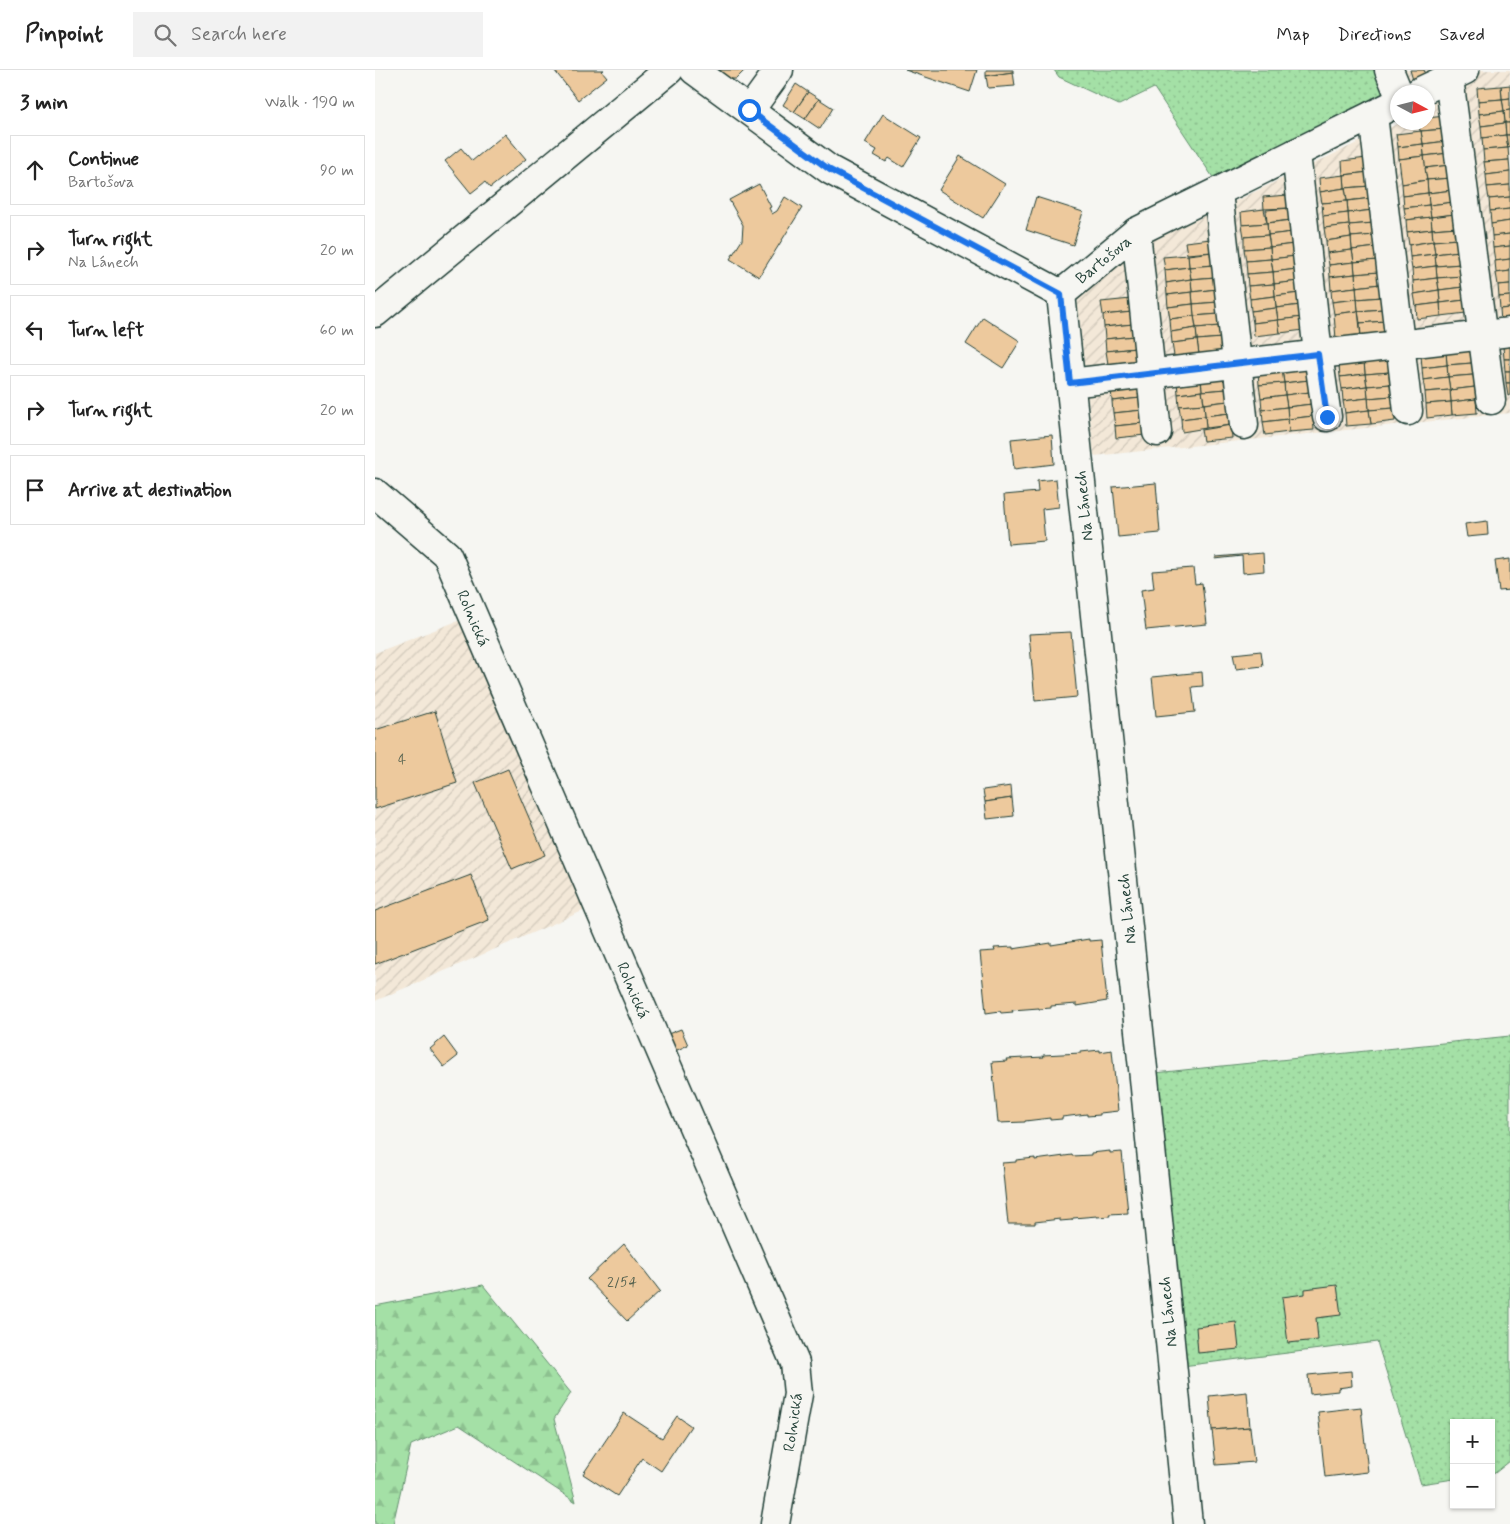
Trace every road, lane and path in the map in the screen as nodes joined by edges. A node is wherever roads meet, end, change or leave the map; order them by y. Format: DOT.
graph roads {
  1 [pos="669,70"];
  2 [pos="694,70"];
  3 [pos="779,70"];
  4 [pos="1389,70"];
  5 [pos="1457,74"];
  6 [pos="1395,85"];
  7 [pos="1434,85"];
  8 [pos="1390,106"];
  9 [pos="749,110"];
  10 [pos="1373,115"];
  11 [pos="1296,153"];
  12 [pos="1218,192"];
  13 [pos="1136,232"];
  14 [pos="1061,294"];
  15 [pos="375,313"];
  16 [pos="1497,334"];
  17 [pos="1401,345"];
  18 [pos="1318,354"];
  19 [pos="1237,364"];
  20 [pos="1151,373"];
  21 [pos="1070,383"];
  22 [pos="1491,400"];
  23 [pos="1408,411"];
  24 [pos="1327,417"];
  25 [pos="1244,425"];
  26 [pos="1157,432"];
  27 [pos="375,493"];
  28 [pos="775,1524"];
  29 [pos="1188,1524"];
  1 -- 15 [label="street"];
  2 -- 9 [label="street, Bartošova"];
  3 -- 9 [label="street"];
  4 -- 6 [label="street"];
  5 -- 7 [label="street"];
  5 -- 16 [label="street"];
  8 -- 10 [label="street, Bartošova"];
  9 -- 14 [label="street, Bartošova"];
  10 -- 11 [label="street, Bartošova"];
  10 -- 17 [label="street"];
  11 -- 12 [label="street, Bartošova"];
  11 -- 18 [label="street"];
  12 -- 13 [label="street, Bartošova"];
  12 -- 19 [label="street"];
  13 -- 14 [label="street, Bartošova"];
  13 -- 20 [label="street"];
  14 -- 21 [label="street, Na Lánech"];
  16 -- 17 [label="street"];
  16 -- 22 [label="street"];
  17 -- 18 [label="street"];
  17 -- 23 [label="street"];
  18 -- 19 [label="street"];
  18 -- 24 [label="street"];
  19 -- 20 [label="street"];
  19 -- 25 [label="street"];
  20 -- 21 [label="street"];
  20 -- 26 [label="street"];
  21 -- 29 [label="street, Na Lánech"];
  27 -- 28 [label="street, Rolnická"];
}
